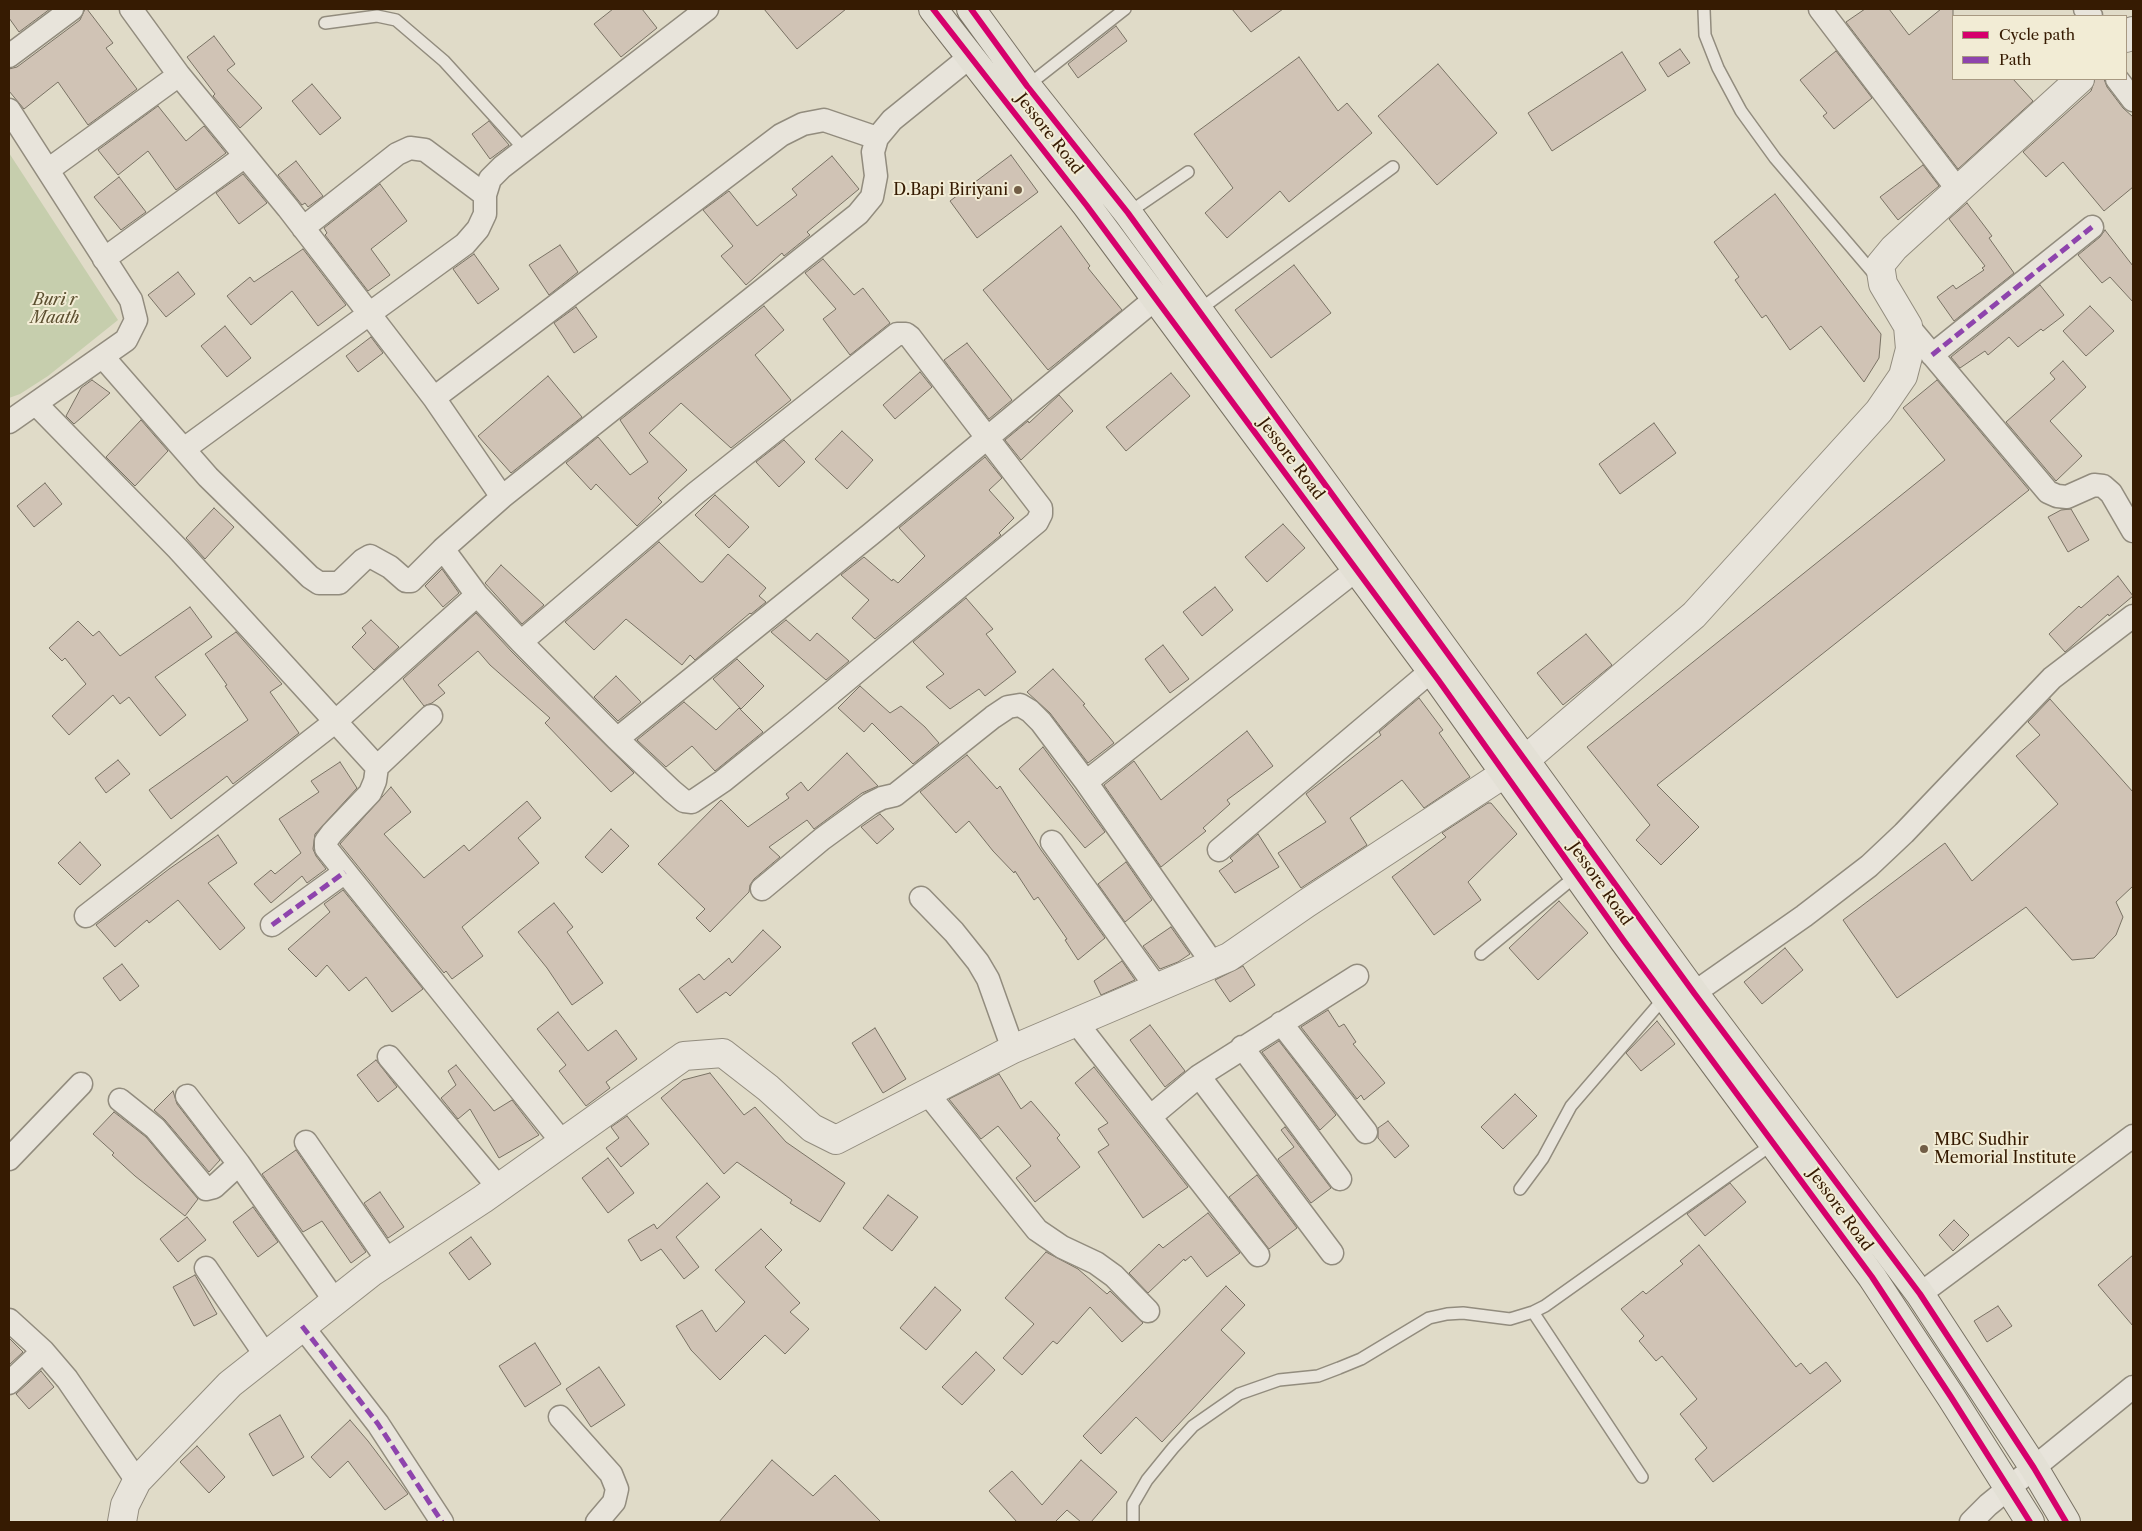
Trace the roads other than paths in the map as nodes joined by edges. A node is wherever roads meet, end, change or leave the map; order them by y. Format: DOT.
graph roads {
  1 [pos="72,9"];
  2 [pos="131,9"];
  3 [pos="707,9"];
  4 [pos="933,9"];
  5 [pos="972,9"];
  6 [pos="1125,9"];
  7 [pos="1820,9"];
  8 [pos="1704,10"];
  9 [pos="325,23"];
  10 [pos="9,56"];
  11 [pos="971,56"];
  12 [pos="179,75"];
  13 [pos="2079,80"];
  14 [pos="2118,80"];
  15 [pos="1027,86"];
  16 [pos="2133,100"];
  17 [pos="9,110"];
  18 [pos="877,138"];
  19 [pos="525,150"];
  20 [pos="245,156"];
  21 [pos="1393,167"];
  22 [pos="48,170"];
  23 [pos="1188,172"];
  24 [pos="1958,190"];
  25 [pos="485,195"];
  26 [pos="1128,213"];
  27 [pos="2092,227"];
  28 [pos="303,228"];
  29 [pos="104,259"];
  30 [pos="1883,284"];
  31 [pos="1155,299"];
  32 [pos="1199,310"];
  33 [pos="370,314"];
  34 [pos="1908,326"];
  35 [pos="1932,355"];
  36 [pos="103,357"];
  37 [pos="434,398"];
  38 [pos="36,404"];
  39 [pos="9,422"];
  40 [pos="986,438"];
  41 [pos="184,449"];
  42 [pos="502,497"];
  43 [pos="2133,531"];
  44 [pos="443,549"];
  45 [pos="1356,570"];
  46 [pos="477,595"];
  47 [pos="2133,616"];
  48 [pos="521,642"];
  49 [pos="1431,670"];
  50 [pos="431,716"];
  51 [pos="336,721"];
  52 [pos="616,739"];
  53 [pos="377,767"];
  54 [pos="1515,767"];
  55 [pos="1086,782"];
  56 [pos="1052,842"];
  57 [pos="1219,850"];
  58 [pos="345,872"];
  59 [pos="1577,875"];
  60 [pos="762,889"];
  61 [pos="921,898"];
  62 [pos="86,916"];
  63 [pos="272,925"];
  64 [pos="1481,954"];
  65 [pos="1213,964"];
  66 [pos="1357,976"];
  67 [pos="1157,988"];
  68 [pos="1694,993"];
  69 [pos="1665,996"];
  70 [pos="1076,1022"];
  71 [pos="1281,1023"];
  72 [pos="1242,1046"];
  73 [pos="1013,1049"];
  74 [pos="389,1057"];
  75 [pos="1199,1076"];
  76 [pos="81,1084"];
  77 [pos="928,1094"];
  78 [pos="187,1096"];
  79 [pos="120,1100"];
  80 [pos="1150,1117"];
  81 [pos="1366,1132"];
  82 [pos="2133,1136"];
  83 [pos="306,1142"];
  84 [pos="563,1143"];
  85 [pos="1774,1144"];
  86 [pos="9,1159"];
  87 [pos="239,1164"];
  88 [pos="1340,1179"];
  89 [pos="499,1188"];
  90 [pos="1520,1189"];
  91 [pos="1332,1253"];
  92 [pos="1258,1255"];
  93 [pos="388,1262"];
  94 [pos="206,1268"];
  95 [pos="1920,1294"];
  96 [pos="335,1301"];
  97 [pos="1148,1311"];
  98 [pos="1533,1312"];
  99 [pos="9,1320"];
  100 [pos="302,1326"];
  101 [pos="43,1351"];
  102 [pos="266,1356"];
  103 [pos="9,1383"];
  104 [pos="2133,1388"];
  105 [pos="560,1417"];
  106 [pos="2034,1468"];
  107 [pos="1642,1477"];
  108 [pos="137,1481"];
  109 [pos="2010,1489"];
  110 [pos="122,1522"];
  111 [pos="442,1522"];
  112 [pos="598,1522"];
  113 [pos="1133,1522"];
  114 [pos="1971,1522"];
  115 [pos="2030,1522"];
  116 [pos="2066,1522"];
  1 -- 10 [label="street"];
  2 -- 12 [label="street"];
  3 -- 19 [label="street"];
  4 -- 11 [label="highway, Jessore Road"];
  5 -- 15 [label="highway, Jessore Road"];
  6 -- 15 [label="lane"];
  7 -- 24 [label="street"];
  8 -- 30 [label="lane"];
  9 -- 19 [label="lane"];
  11 -- 18 [label="street"];
  11 -- 31 [label="highway, Jessore Road"];
  12 -- 20 [label="street"];
  12 -- 22 [label="street"];
  13 -- 24 [label="street"];
  14 -- 16 [label="street"];
  15 -- 26 [label="highway, Jessore Road"];
  17 -- 22 [label="street"];
  18 -- 37 [label="street"];
  18 -- 42 [label="street"];
  19 -- 25 [label="street"];
  20 -- 28 [label="street"];
  20 -- 29 [label="street"];
  21 -- 32 [label="lane"];
  22 -- 29 [label="street"];
  23 -- 26 [label="lane"];
  24 -- 30 [label="street"];
  25 -- 28 [label="street"];
  25 -- 33 [label="street"];
  26 -- 32 [label="highway, Jessore Road"];
  27 -- 35 [label="street"];
  28 -- 33 [label="street"];
  29 -- 36 [label="street"];
  30 -- 34 [label="street"];
  31 -- 40 [label="street"];
  31 -- 45 [label="highway, Jessore Road"];
  32 -- 54 [label="highway, Jessore Road"];
  33 -- 37 [label="street"];
  33 -- 41 [label="street"];
  34 -- 35 [label="street"];
  34 -- 54 [label="street"];
  35 -- 43 [label="street"];
  36 -- 38 [label="street"];
  36 -- 41 [label="street"];
  37 -- 42 [label="street"];
  38 -- 39 [label="street"];
  38 -- 51 [label="street"];
  40 -- 48 [label="street"];
  40 -- 52 [label="street"];
  40 -- 52 [label="street"];
  41 -- 44 [label="street"];
  42 -- 44 [label="street"];
  44 -- 46 [label="street"];
  45 -- 49 [label="highway, Jessore Road"];
  45 -- 55 [label="street"];
  46 -- 48 [label="street"];
  46 -- 51 [label="street"];
  47 -- 68 [label="street"];
  48 -- 52 [label="street"];
  49 -- 54 [label="highway, Jessore Road"];
  49 -- 57 [label="street"];
  50 -- 53 [label="street"];
  51 -- 53 [label="street"];
  51 -- 62 [label="street"];
  53 -- 58 [label="street"];
  54 -- 59 [label="highway, Jessore Road"];
  54 -- 65 [label="street"];
  54 -- 68 [label="highway, Jessore Road"];
  55 -- 60 [label="street"];
  55 -- 65 [label="street"];
  56 -- 67 [label="street"];
  58 -- 63 [label="street"];
  58 -- 84 [label="street"];
  59 -- 64 [label="lane"];
  59 -- 69 [label="highway, Jessore Road"];
  61 -- 73 [label="street"];
  65 -- 67 [label="street"];
  66 -- 71 [label="street"];
  67 -- 70 [label="street"];
  68 -- 95 [label="highway, Jessore Road"];
  69 -- 85 [label="highway, Jessore Road"];
  69 -- 90 [label="lane"];
  70 -- 73 [label="street"];
  70 -- 80 [label="street"];
  71 -- 72 [label="street"];
  71 -- 81 [label="street"];
  72 -- 75 [label="street"];
  72 -- 88 [label="street"];
  73 -- 77 [label="street"];
  74 -- 89 [label="street"];
  75 -- 80 [label="street"];
  75 -- 91 [label="street"];
  76 -- 86 [label="street"];
  77 -- 84 [label="street"];
  77 -- 97 [label="street"];
  78 -- 87 [label="street"];
  79 -- 87 [label="street"];
  80 -- 92 [label="street"];
  82 -- 95 [label="street"];
  83 -- 93 [label="street"];
  84 -- 89 [label="street"];
  85 -- 98 [label="lane"];
  85 -- 109 [label="highway, Jessore Road"];
  87 -- 96 [label="street"];
  89 -- 93 [label="street"];
  93 -- 96 [label="street"];
  94 -- 102 [label="street"];
  95 -- 106 [label="highway, Jessore Road"];
  96 -- 100 [label="street"];
  98 -- 107 [label="lane"];
  98 -- 113 [label="lane"];
  99 -- 101 [label="street"];
  100 -- 102 [label="street"];
  100 -- 111 [label="street"];
  101 -- 103 [label="street"];
  101 -- 108 [label="street"];
  102 -- 108 [label="street"];
  104 -- 106 [label="street"];
  105 -- 112 [label="street"];
  106 -- 109 [label="street"];
  106 -- 116 [label="highway, Jessore Road"];
  108 -- 110 [label="street"];
  109 -- 114 [label="street"];
  109 -- 115 [label="highway, Jessore Road"];
}
